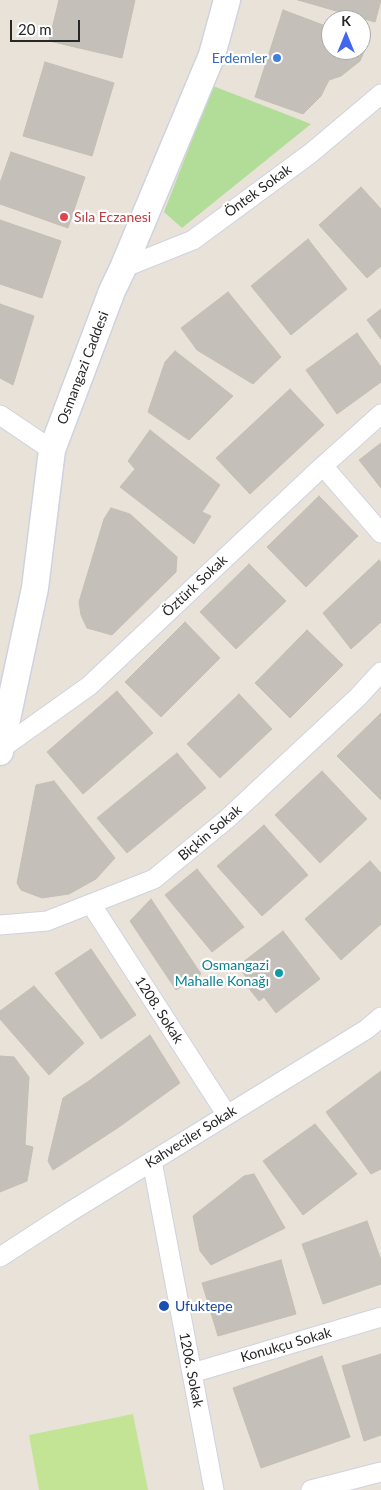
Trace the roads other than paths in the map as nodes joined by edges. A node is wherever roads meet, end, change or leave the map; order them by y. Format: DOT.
graph roads {
  1 [pos="227,0"];
  2 [pos="381,94"];
  3 [pos="124,268"];
  4 [pos="381,414"];
  5 [pos="0,415"];
  6 [pos="52,450"];
  7 [pos="323,466"];
  8 [pos="381,533"];
  9 [pos="381,672"];
  10 [pos="1,750"];
  11 [pos="91,904"];
  12 [pos="0,925"];
  13 [pos="381,1017"];
  14 [pos="227,1115"];
  15 [pos="152,1161"];
  16 [pos="0,1257"];
  17 [pos="381,1318"];
  18 [pos="192,1373"];
  19 [pos="381,1472"];
  20 [pos="214,1490"];
  21 [pos="312,1490"];
  1 -- 3 [label="main road, Osmangazi Caddesi"];
  2 -- 3 [label="street, Öntek Sokak"];
  3 -- 6 [label="main road, Osmangazi Caddesi"];
  4 -- 7 [label="street, Öztürk Sokak"];
  5 -- 6 [label="street"];
  6 -- 10 [label="main road, Osmangazi Caddesi"];
  7 -- 8 [label="street"];
  7 -- 10 [label="street, Öztürk Sokak"];
  9 -- 11 [label="street, Biçkin Sokak"];
  11 -- 12 [label="street, Biçkin Sokak"];
  11 -- 14 [label="street, 1208. Sokak"];
  13 -- 14 [label="street, Kahveciler Sokak"];
  14 -- 15 [label="street, Kahveciler Sokak"];
  15 -- 16 [label="street, Kahveciler Sokak"];
  15 -- 18 [label="street, 1206. Sokak"];
  17 -- 18 [label="street, Konukçu Sokak"];
  18 -- 20 [label="street, 1206. Sokak"];
  19 -- 21 [label="street"];
}
